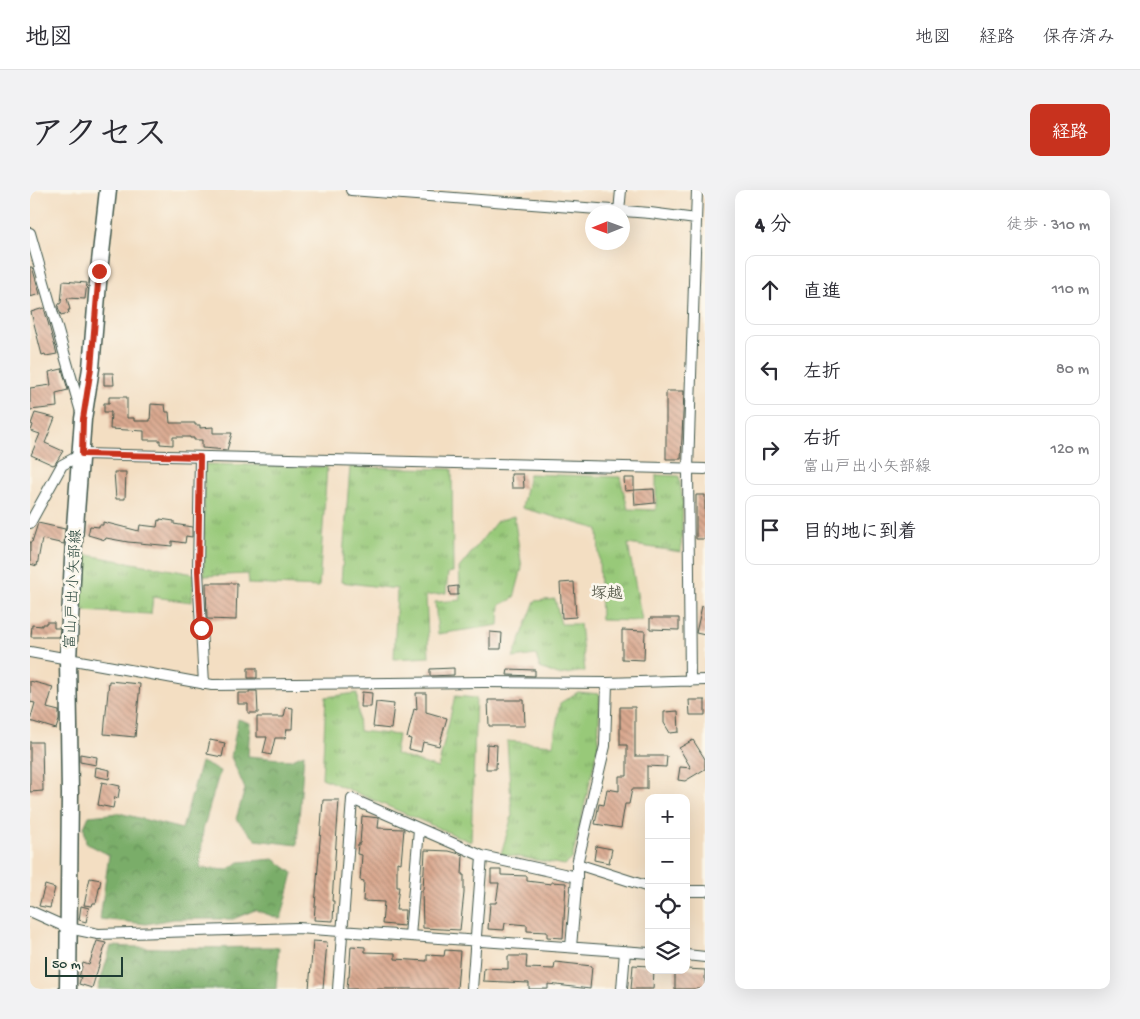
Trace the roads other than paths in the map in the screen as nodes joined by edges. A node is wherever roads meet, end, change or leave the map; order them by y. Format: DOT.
graph roads {
  1 [pos="108,190"];
  2 [pos="351,190"];
  3 [pos="621,190"];
  4 [pos="697,190"];
  5 [pos="449,194"];
  6 [pos="620,205"];
  7 [pos="585,208"];
  8 [pos="630,212"];
  9 [pos="696,219"];
  10 [pos="30,233"];
  11 [pos="83,419"];
  12 [pos="82,454"];
  13 [pos="200,457"];
  14 [pos="688,469"];
  15 [pos="705,469"];
  16 [pos="30,524"];
  17 [pos="30,652"];
  18 [pos="68,659"];
  19 [pos="705,680"];
  20 [pos="690,681"];
  21 [pos="607,683"];
  22 [pos="204,684"];
  23 [pos="419,829"];
  24 [pos="482,856"];
  25 [pos="577,864"];
  26 [pos="576,877"];
  27 [pos="645,886"];
  28 [pos="690,891"];
  29 [pos="705,891"];
  30 [pos="30,911"];
  31 [pos="68,928"];
  32 [pos="342,931"];
  33 [pos="410,936"];
  34 [pos="476,940"];
  35 [pos="571,947"];
  36 [pos="625,951"];
  37 [pos="645,953"];
  38 [pos="690,955"];
  39 [pos="705,957"];
  40 [pos="68,989"];
  41 [pos="338,989"];
  42 [pos="472,989"];
  43 [pos="622,989"];
  1 -- 11 [label="main road, 富山戸出小矢部線"];
  2 -- 5 [label="street"];
  3 -- 6 [label="street"];
  4 -- 9 [label="street"];
  5 -- 7 [label="street"];
  8 -- 9 [label="street"];
  9 -- 14 [label="street"];
  10 -- 11 [label="street"];
  11 -- 12 [label="main road, 富山戸出小矢部線"];
  12 -- 13 [label="street"];
  12 -- 16 [label="street"];
  12 -- 18 [label="main road, 富山戸出小矢部線"];
  13 -- 14 [label="street"];
  13 -- 22 [label="street"];
  14 -- 15 [label="street"];
  14 -- 20 [label="street"];
  17 -- 18 [label="street"];
  18 -- 22 [label="street"];
  18 -- 31 [label="main road, 富山戸出小矢部線"];
  19 -- 20 [label="street"];
  20 -- 21 [label="street"];
  21 -- 22 [label="street"];
  21 -- 25 [label="street"];
  23 -- 24 [label="street"];
  23 -- 32 [label="street"];
  23 -- 33 [label="street"];
  24 -- 26 [label="street"];
  24 -- 34 [label="street"];
  25 -- 26 [label="street"];
  25 -- 27 [label="street"];
  26 -- 35 [label="street"];
  28 -- 29 [label="street"];
  30 -- 31 [label="street"];
  31 -- 32 [label="street"];
  31 -- 40 [label="main road, 富山戸出小矢部線"];
  32 -- 33 [label="street"];
  32 -- 41 [label="street"];
  33 -- 34 [label="street"];
  34 -- 35 [label="street"];
  34 -- 42 [label="street"];
  35 -- 36 [label="street"];
  36 -- 37 [label="street"];
  36 -- 43 [label="street"];
  38 -- 39 [label="street"];
}
